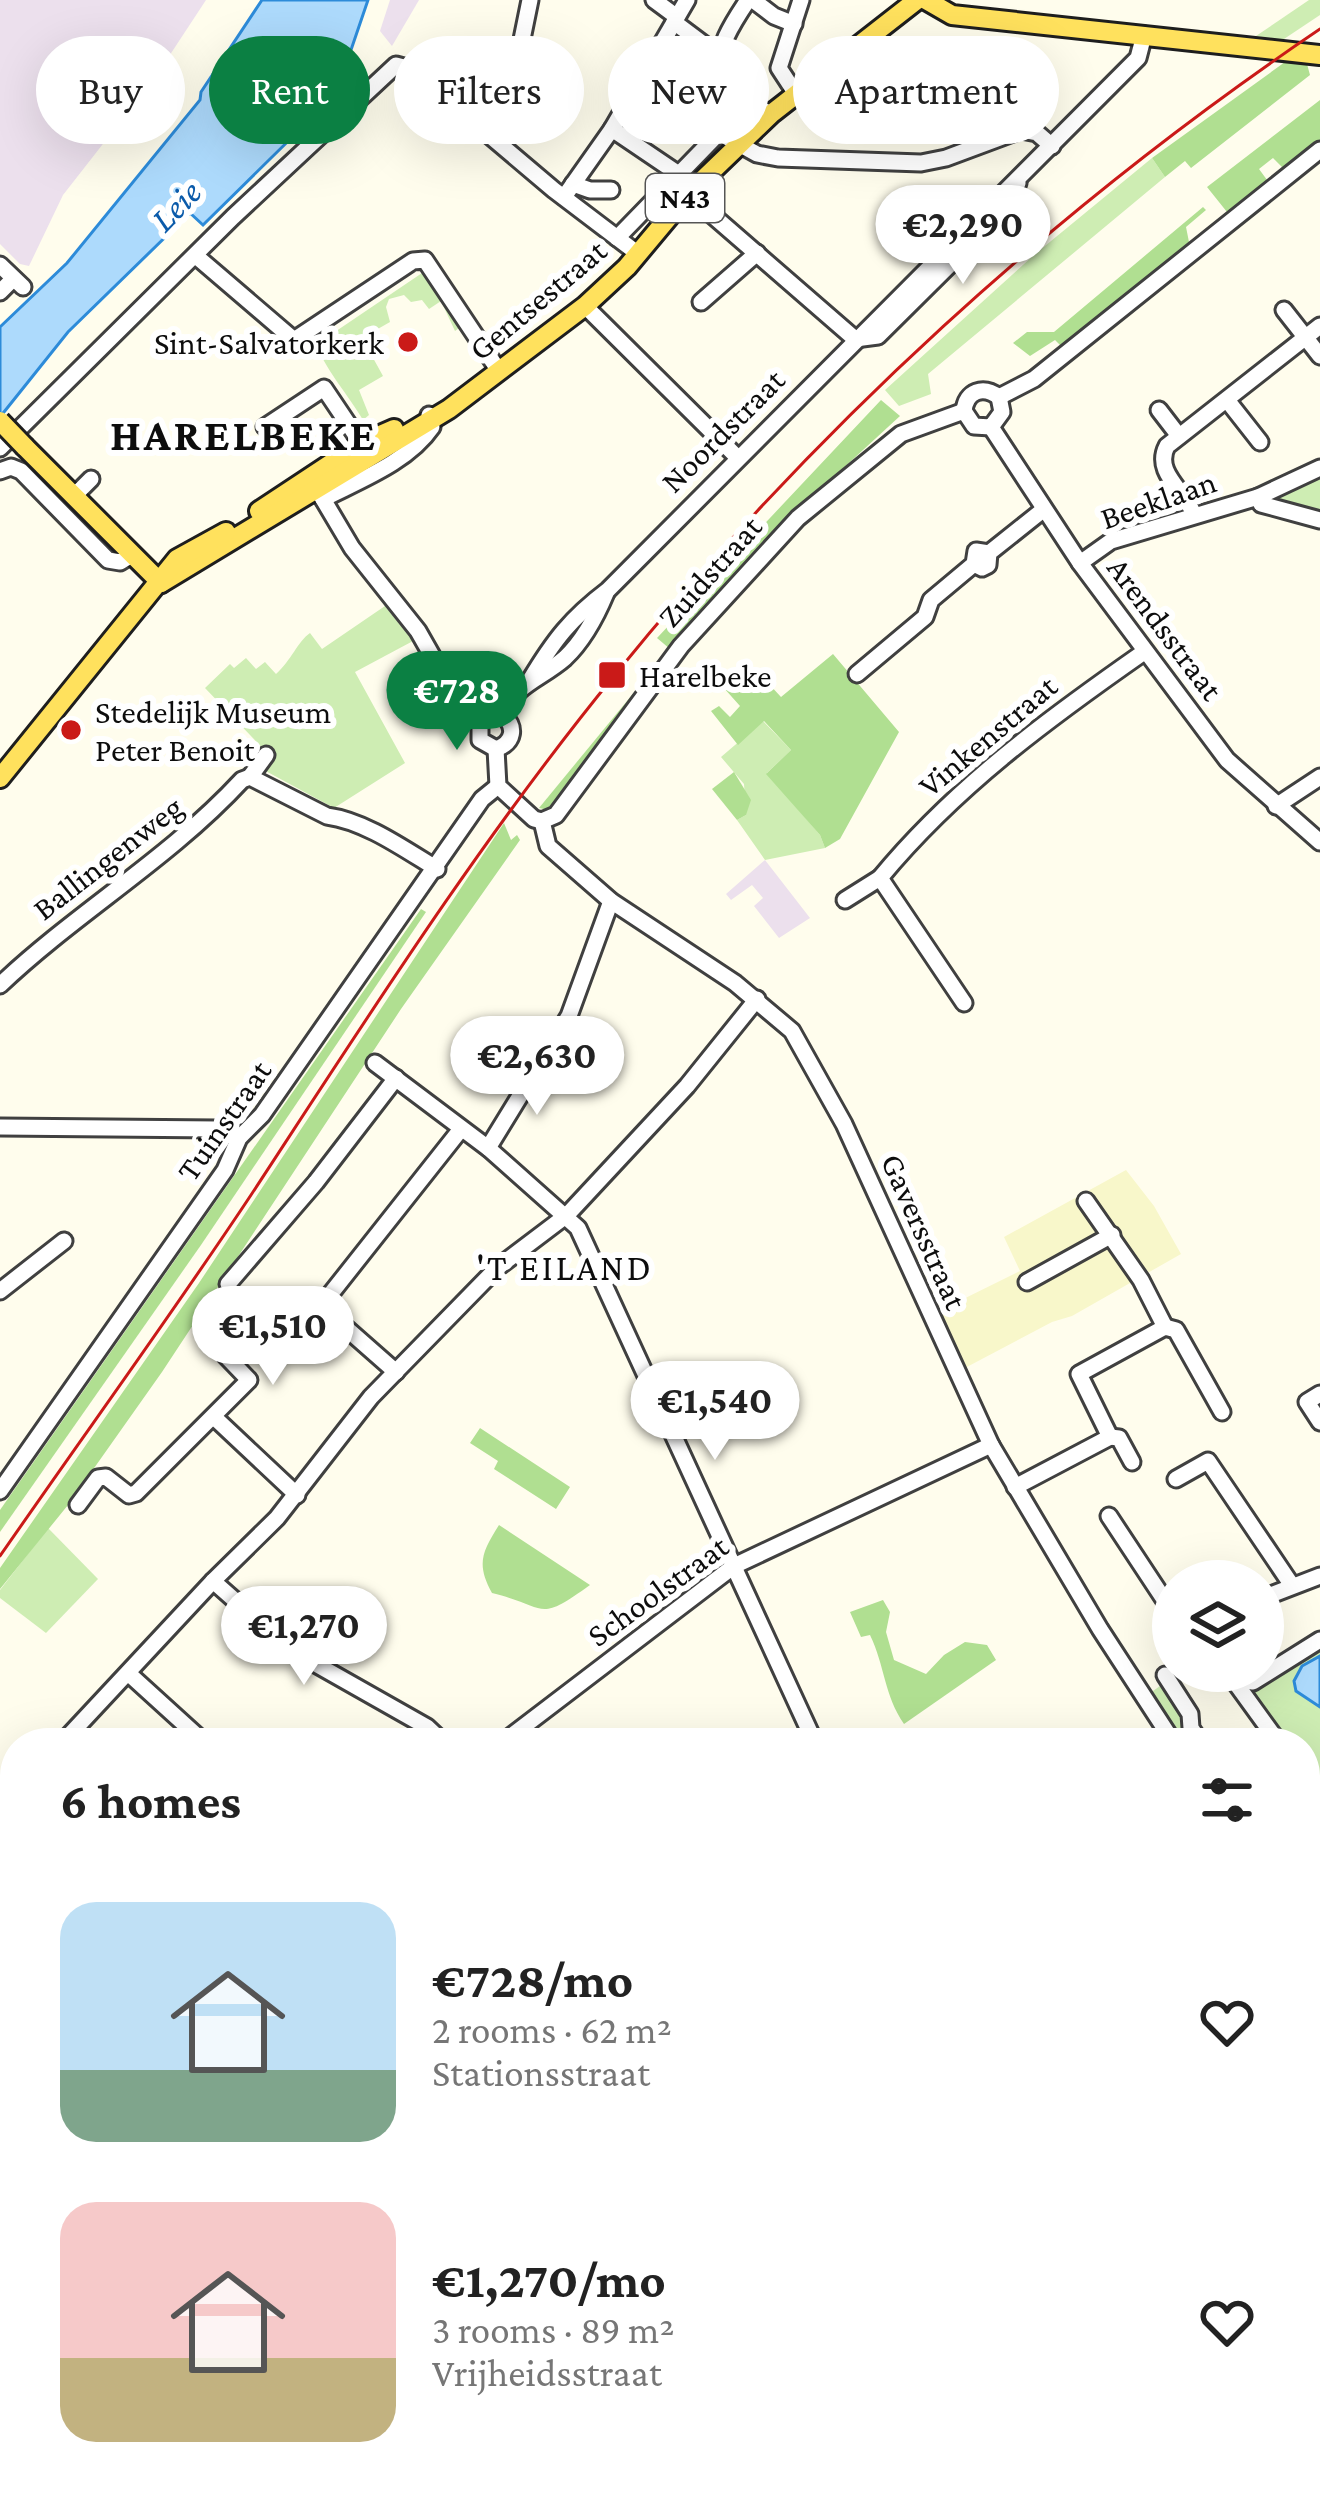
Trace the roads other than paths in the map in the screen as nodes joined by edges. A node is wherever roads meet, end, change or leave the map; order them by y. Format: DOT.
graph roads {
  1 [pos="530,0"];
  2 [pos="654,0"];
  3 [pos="687,0"];
  4 [pos="751,0"];
  5 [pos="801,0"];
  6 [pos="917,0"];
  7 [pos="926,0"];
  8 [pos="952,0"];
  9 [pos="972,18"];
  10 [pos="676,20"];
  11 [pos="794,24"];
  12 [pos="1144,35"];
  13 [pos="523,36"];
  14 [pos="666,36"];
  15 [pos="695,36"];
  16 [pos="725,36"];
  17 [pos="871,36"];
  18 [pos="1320,55"];
  19 [pos="394,67"];
  20 [pos="793,90"];
  21 [pos="793,96"];
  22 [pos="771,114"];
  23 [pos="608,133"];
  24 [pos="503,144"];
  25 [pos="634,144"];
  26 [pos="738,145"];
  27 [pos="1052,146"];
  28 [pos="1320,150"];
  29 [pos="677,173"];
  30 [pos="569,190"];
  31 [pos="611,190"];
  32 [pos="688,194"];
  33 [pos="617,238"];
  34 [pos="637,254"];
  35 [pos="757,254"];
  36 [pos="196,256"];
  37 [pos="0,266"];
  38 [pos="0,292"];
  39 [pos="701,302"];
  40 [pos="585,306"];
  41 [pos="1284,310"];
  42 [pos="1320,326"];
  43 [pos="1305,338"];
  44 [pos="855,339"];
  45 [pos="1320,356"];
  46 [pos="499,371"];
  47 [pos="999,397"];
  48 [pos="1227,400"];
  49 [pos="1159,410"];
  50 [pos="964,411"];
  51 [pos="429,417"];
  52 [pos="0,421"];
  53 [pos="265,427"];
  54 [pos="991,427"];
  55 [pos="1180,436"];
  56 [pos="1260,442"];
  57 [pos="0,448"];
  58 [pos="365,449"];
  59 [pos="738,458"];
  60 [pos="324,467"];
  61 [pos="1320,467"];
  62 [pos="0,471"];
  63 [pos="91,479"];
  64 [pos="320,494"];
  65 [pos="74,496"];
  66 [pos="1258,497"];
  67 [pos="1043,509"];
  68 [pos="1194,515"];
  69 [pos="1320,520"];
  70 [pos="129,557"];
  71 [pos="1080,563"];
  72 [pos="161,583"];
  73 [pos="1144,652"];
  74 [pos="857,674"];
  75 [pos="502,715"];
  76 [pos="480,721"];
  77 [pos="496,748"];
  78 [pos="266,755"];
  79 [pos="250,777"];
  80 [pos="1320,777"];
  81 [pos="0,778"];
  82 [pos="498,786"];
  83 [pos="1276,806"];
  84 [pos="542,820"];
  85 [pos="1320,842"];
  86 [pos="437,869"];
  87 [pos="880,878"];
  88 [pos="845,900"];
  89 [pos="611,901"];
  90 [pos="0,986"];
  91 [pos="757,999"];
  92 [pos="964,1004"];
  93 [pos="375,1063"];
  94 [pos="396,1078"];
  95 [pos="0,1127"];
  96 [pos="461,1130"];
  97 [pos="239,1138"];
  98 [pos="488,1148"];
  99 [pos="1086,1201"];
  100 [pos="567,1215"];
  101 [pos="1112,1235"];
  102 [pos="64,1241"];
  103 [pos="1027,1282"];
  104 [pos="228,1284"];
  105 [pos="0,1291"];
  106 [pos="1165,1327"];
  107 [pos="225,1355"];
  108 [pos="396,1372"];
  109 [pos="1320,1394"];
  110 [pos="1222,1412"];
  111 [pos="214,1417"];
  112 [pos="1320,1422"];
  113 [pos="1110,1437"];
  114 [pos="991,1445"];
  115 [pos="1132,1462"];
  116 [pos="1176,1479"];
  117 [pos="1015,1487"];
  118 [pos="0,1491"];
  119 [pos="297,1495"];
  120 [pos="78,1505"];
  121 [pos="1109,1516"];
  122 [pos="734,1566"];
  123 [pos="1320,1576"];
  124 [pos="1152,1580"];
  125 [pos="213,1581"];
  126 [pos="1292,1584"];
  127 [pos="1284,1588"];
  128 [pos="1320,1640"];
  129 [pos="1284,1663"];
  130 [pos="128,1673"];
  131 [pos="1152,1684"];
  132 [pos="1141,1692"];
  133 [pos="1179,1692"];
  134 [pos="1242,1692"];
  135 [pos="427,1726"];
  136 [pos="76,1728"];
  137 [pos="188,1728"];
  138 [pos="522,1728"];
  139 [pos="808,1728"];
  140 [pos="1164,1728"];
  141 [pos="1191,1728"];
  142 [pos="1268,1728"];
  1 -- 13 [label="street"];
  2 -- 10 [label="street"];
  3 -- 10 [label="street"];
  4 -- 11 [label="street"];
  4 -- 16 [label="street"];
  5 -- 11 [label="street"];
  6 -- 17 [label="main road, Gentsestraat / N43"];
  7 -- 9 [label="main road"];
  8 -- 9 [label="main road"];
  9 -- 12 [label="main road"];
  10 -- 14 [label="street"];
  10 -- 15 [label="street"];
  11 -- 20 [label="street"];
  12 -- 18 [label="main road"];
  12 -- 27 [label="street, Noordstraat"];
  19 -- 36 [label="street"];
  21 -- 22 [label="main road, Gentsestraat / N43"];
  22 -- 26 [label="main road, Gentsestraat / N43"];
  23 -- 30 [label="street"];
  24 -- 30 [label="street"];
  25 -- 29 [label="street"];
  26 -- 27 [label="street"];
  26 -- 29 [label="street"];
  26 -- 32 [label="main road, Gentsestraat / N43"];
  27 -- 44 [label="street, Noordstraat"];
  28 -- 47 [label="street, Zuidstraat"];
  29 -- 33 [label="street"];
  30 -- 31 [label="street"];
  30 -- 33 [label="street"];
  32 -- 34 [label="main road, Gentsestraat / N43"];
  32 -- 35 [label="street"];
  33 -- 34 [label="street"];
  34 -- 40 [label="main road, Gentsestraat / N43"];
  35 -- 39 [label="street"];
  35 -- 44 [label="street"];
  36 -- 46 [label="street"];
  36 -- 57 [label="street"];
  37 -- 38 [label="street"];
  40 -- 46 [label="main road, Gentsestraat / N43"];
  40 -- 59 [label="street"];
  41 -- 43 [label="street"];
  42 -- 43 [label="street"];
  43 -- 45 [label="street"];
  43 -- 48 [label="street"];
  44 -- 59 [label="street, Noordstraat"];
  46 -- 51 [label="main road, Gentsestraat / N43"];
  47 -- 50 [label="street, Zuidstraat"];
  47 -- 54 [label="street"];
  48 -- 55 [label="street"];
  48 -- 56 [label="street"];
  49 -- 55 [label="street"];
  50 -- 54 [label="street"];
  50 -- 84 [label="street, Zuidstraat"];
  51 -- 58 [label="main road, Gentsestraat / N43"];
  51 -- 64 [label="street, Gentsestraat"];
  52 -- 65 [label="main road, bridge"];
  53 -- 58 [label="street"];
  54 -- 67 [label="street, Arendsstraat"];
  55 -- 68 [label="street"];
  58 -- 60 [label="main road, Gentsestraat / N43"];
  58 -- 64 [label="main road, Gentsestraat / N43"];
  59 -- 75 [label="street, Noordstraat"];
  60 -- 64 [label="street"];
  60 -- 72 [label="main road, N43"];
  61 -- 66 [label="street, Beeklaan"];
  62 -- 70 [label="street"];
  63 -- 65 [label="street"];
  64 -- 72 [label="main road, N43"];
  64 -- 76 [label="street"];
  65 -- 70 [label="main road"];
  66 -- 68 [label="street, Beeklaan"];
  66 -- 69 [label="street, Beeklaan"];
  67 -- 71 [label="street, Arendsstraat"];
  67 -- 74 [label="street"];
  68 -- 71 [label="street, Beeklaan"];
  70 -- 72 [label="main road"];
  71 -- 73 [label="street, Arendsstraat"];
  72 -- 81 [label="main road, N43"];
  73 -- 83 [label="street, Arendsstraat"];
  73 -- 87 [label="street, Vinkenstraat"];
  75 -- 76 [label="street"];
  75 -- 77 [label="street"];
  76 -- 77 [label="street"];
  77 -- 82 [label="street"];
  78 -- 79 [label="street, Ballingenweg"];
  79 -- 86 [label="street"];
  79 -- 90 [label="street, Ballingenweg"];
  80 -- 83 [label="street"];
  82 -- 84 [label="street, Gaversstraat"];
  82 -- 86 [label="street, Tuinstraat"];
  83 -- 85 [label="street, Arendsstraat"];
  84 -- 89 [label="street, Gaversstraat"];
  86 -- 97 [label="street, Tuinstraat"];
  87 -- 88 [label="street, Vinkenstraat"];
  87 -- 92 [label="street"];
  89 -- 91 [label="street, Gaversstraat"];
  89 -- 98 [label="street"];
  91 -- 100 [label="street"];
  91 -- 114 [label="street, Gaversstraat"];
  93 -- 94 [label="street"];
  94 -- 96 [label="street"];
  94 -- 104 [label="street"];
  95 -- 97 [label="street"];
  96 -- 98 [label="street"];
  96 -- 108 [label="street"];
  97 -- 118 [label="street, Tuinstraat"];
  98 -- 100 [label="street"];
  99 -- 101 [label="street"];
  100 -- 108 [label="street"];
  100 -- 122 [label="street"];
  101 -- 103 [label="street"];
  101 -- 106 [label="street"];
  102 -- 105 [label="street"];
  106 -- 110 [label="street"];
  106 -- 113 [label="street"];
  107 -- 111 [label="street"];
  108 -- 119 [label="street"];
  109 -- 112 [label="street"];
  111 -- 119 [label="street"];
  111 -- 120 [label="street"];
  113 -- 115 [label="street"];
  113 -- 117 [label="street"];
  114 -- 117 [label="street, Gaversstraat"];
  114 -- 122 [label="street, Schoolstraat"];
  116 -- 126 [label="street"];
  117 -- 132 [label="street, Gaversstraat"];
  119 -- 125 [label="street"];
  121 -- 124 [label="street"];
  122 -- 138 [label="street, Schoolstraat"];
  122 -- 139 [label="street"];
  123 -- 126 [label="street"];
  125 -- 130 [label="street"];
  125 -- 135 [label="street"];
  126 -- 127 [label="street"];
  128 -- 129 [label="street"];
  130 -- 136 [label="street"];
  130 -- 137 [label="street"];
  131 -- 132 [label="street"];
  132 -- 140 [label="street, Gaversstraat"];
  133 -- 141 [label="street"];
  134 -- 142 [label="street"];
}
